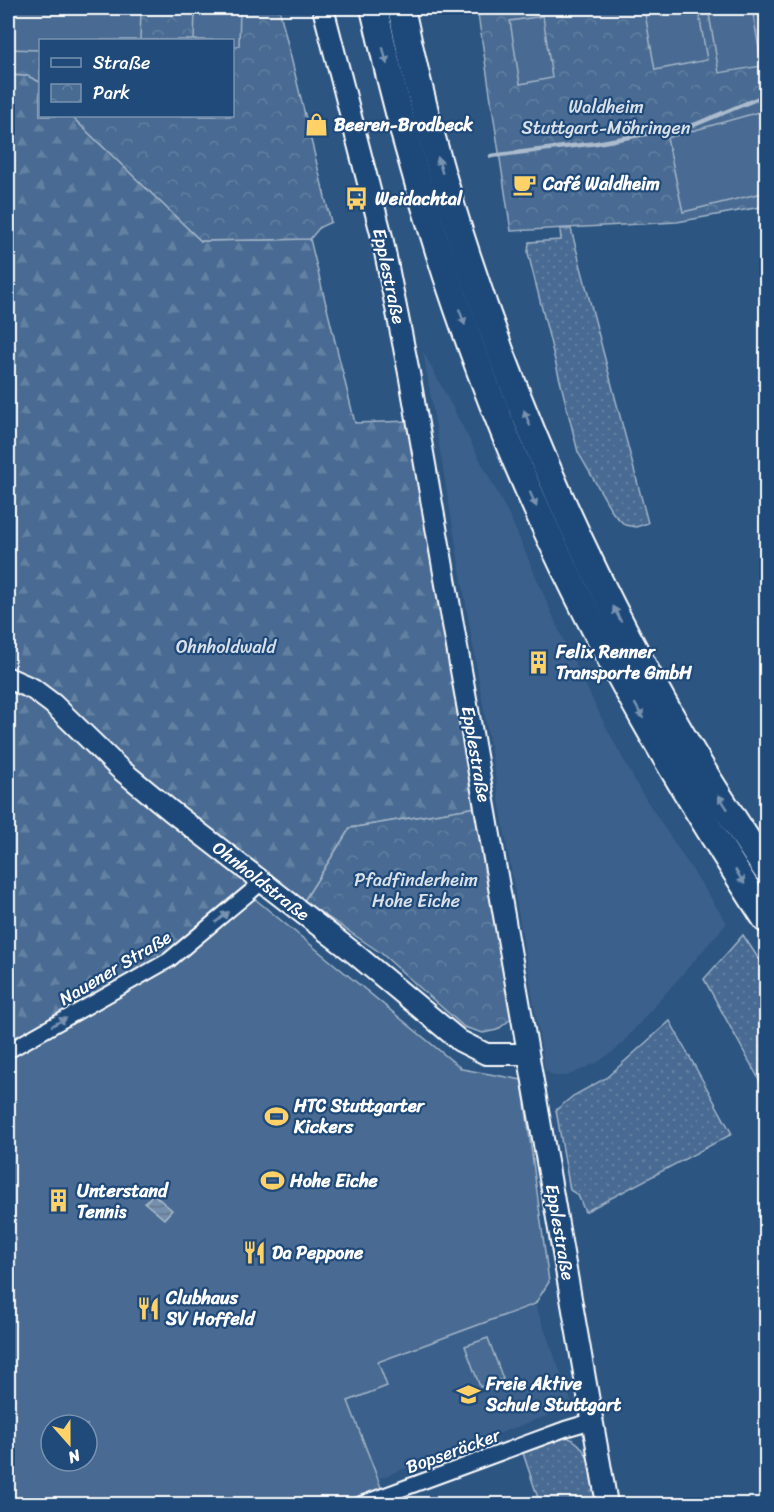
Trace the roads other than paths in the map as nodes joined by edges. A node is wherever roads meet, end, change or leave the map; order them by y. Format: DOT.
graph roads {
  1 [pos="323,8"];
  2 [pos="374,8"];
  3 [pos="401,8"];
  4 [pos="8,678"];
  5 [pos="766,869"];
  6 [pos="261,883"];
  7 [pos="766,919"];
  8 [pos="8,1051"];
  9 [pos="528,1054"];
  10 [pos="592,1421"];
  11 [pos="361,1504"];
  12 [pos="607,1504"];
  1 -- 9 [label="main road, Epplestraße"];
  2 -- 7 [label="highway, one-way"];
  5 -- 3 [label="highway, one-way"];
  4 -- 6 [label="main road, Ohnholdstraße"];
  8 -- 6 [label="street, Nauener Straße, one-way"];
  6 -- 9 [label="main road, Ohnholdstraße"];
  9 -- 10 [label="main road, Epplestraße"];
  10 -- 11 [label="street, Bopseräcker"];
  10 -- 12 [label="main road, Epplestraße"];
}
